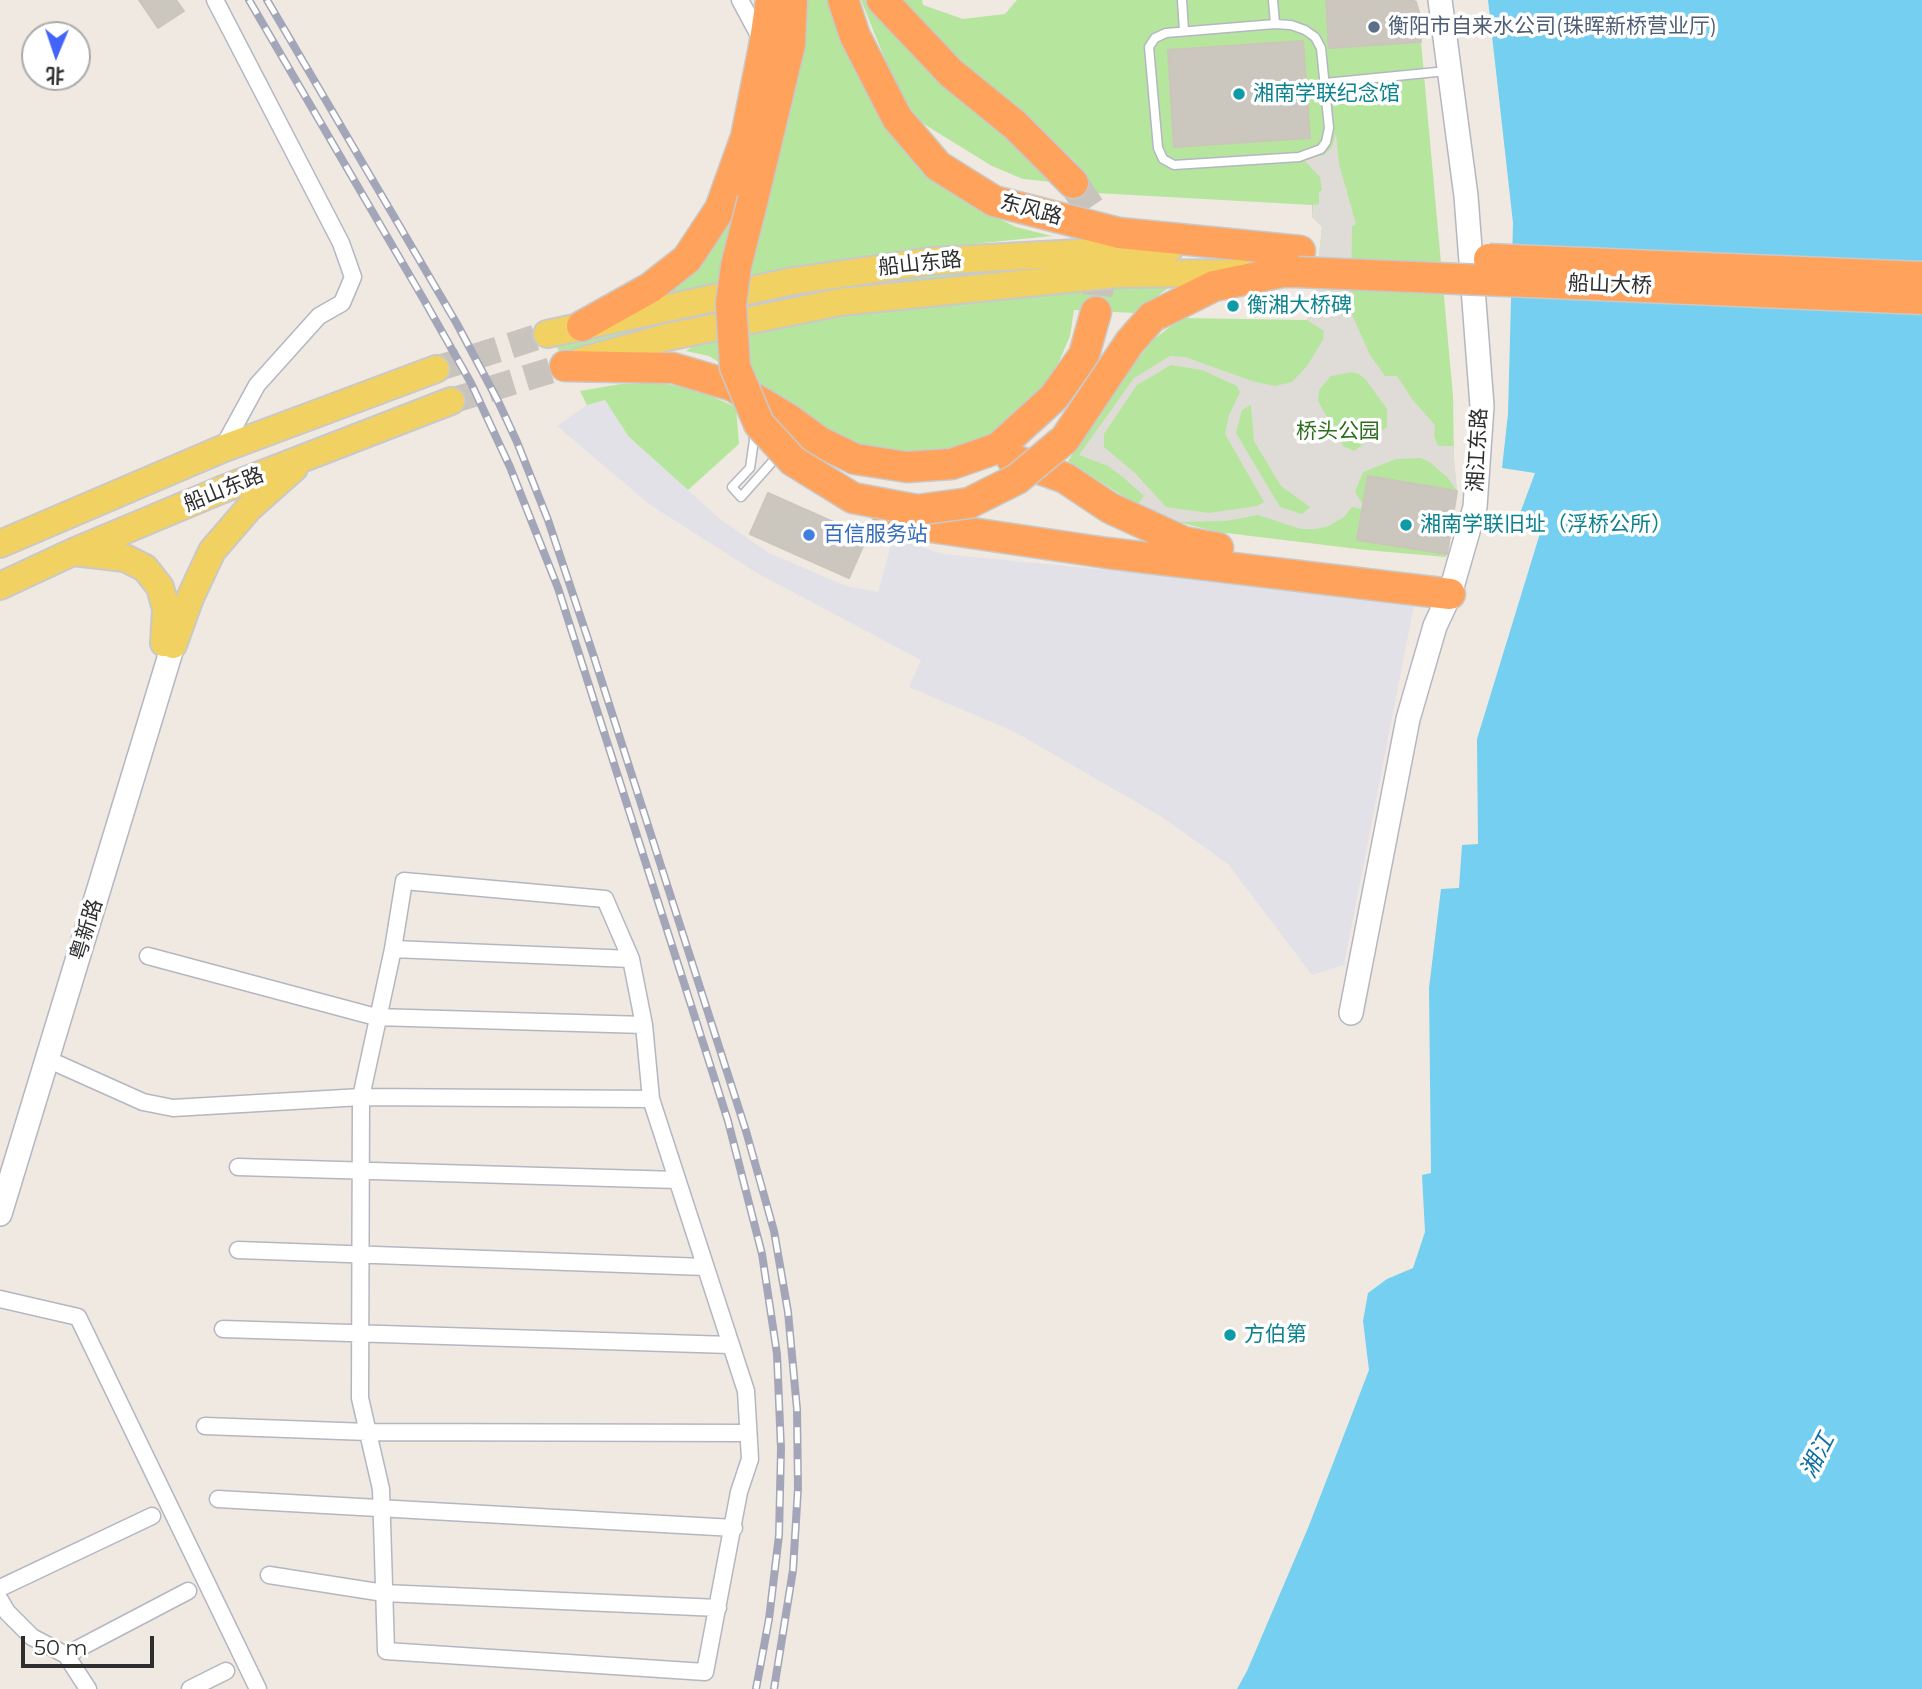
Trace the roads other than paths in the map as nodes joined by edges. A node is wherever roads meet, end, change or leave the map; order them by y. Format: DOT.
graph roads {
  1 [pos="215,0"];
  2 [pos="740,0"];
  3 [pos="771,0"];
  4 [pos="792,0"];
  5 [pos="843,0"];
  6 [pos="882,0"];
  7 [pos="1182,0"];
  8 [pos="1273,0"];
  9 [pos="1440,0"];
  10 [pos="1275,24"];
  11 [pos="1185,31"];
  12 [pos="764,47"];
  13 [pos="1450,71"];
  14 [pos="1325,83"];
  15 [pos="1073,183"];
  16 [pos="1291,261"];
  17 [pos="1922,277"];
  18 [pos="1922,299"];
  19 [pos="1096,313"];
  20 [pos="582,326"];
  21 [pos="547,334"];
  22 [pos="565,366"];
  23 [pos="436,369"];
  24 [pos="733,386"];
  25 [pos="451,401"];
  26 [pos="809,445"];
  27 [pos="222,449"];
  28 [pos="306,457"];
  29 [pos="952,464"];
  30 [pos="853,498"];
  31 [pos="0,544"];
  32 [pos="73,552"];
  33 [pos="0,586"];
  34 [pos="1397,587"];
  35 [pos="1450,594"];
  36 [pos="169,644"];
  37 [pos="393,949"];
  38 [pos="148,956"];
  39 [pos="631,959"];
  40 [pos="1351,1013"];
  41 [pos="378,1017"];
  42 [pos="644,1025"];
  43 [pos="47,1059"];
  44 [pos="361,1097"];
  45 [pos="651,1099"];
  46 [pos="238,1167"];
  47 [pos="361,1170"];
  48 [pos="0,1175"];
  49 [pos="677,1180"];
  50 [pos="0,1214"];
  51 [pos="238,1250"];
  52 [pos="360,1254"];
  53 [pos="705,1267"];
  54 [pos="0,1299"];
  55 [pos="223,1329"];
  56 [pos="360,1335"];
  57 [pos="730,1345"];
  58 [pos="205,1426"];
  59 [pos="368,1432"];
  60 [pos="748,1433"];
  61 [pos="218,1499"];
  62 [pos="381,1508"];
  63 [pos="152,1516"];
  64 [pos="734,1528"];
  65 [pos="269,1575"];
  66 [pos="0,1588"];
  67 [pos="188,1591"];
  68 [pos="384,1593"];
  69 [pos="0,1600"];
  70 [pos="718,1608"];
  71 [pos="66,1655"];
  72 [pos="226,1671"];
  73 [pos="88,1689"];
  74 [pos="190,1689"];
  75 [pos="258,1689"];
  1 -- 27 [label="street"];
  2 -- 12 [label="street"];
  3 -- 12 [label="highway"];
  4 -- 30 [label="highway, bridge"];
  5 -- 16 [label="highway, 东风路"];
  6 -- 15 [label="highway"];
  7 -- 11 [label="lane"];
  8 -- 10 [label="lane"];
  9 -- 13 [label="street, 湘江东路"];
  10 -- 11 [label="lane"];
  10 -- 14 [label="lane"];
  11 -- 14 [label="lane"];
  12 -- 20 [label="highway"];
  13 -- 14 [label="lane"];
  13 -- 35 [label="street, 湘江东路"];
  16 -- 17 [label="highway, 船山大桥, bridge"];
  16 -- 18 [label="highway, 船山大桥, bridge"];
  16 -- 20 [label="main road, 船山东路"];
  16 -- 22 [label="main road, 船山东路"];
  16 -- 30 [label="highway, bridge"];
  19 -- 29 [label="highway"];
  20 -- 21 [label="main road, 船山东路"];
  22 -- 24 [label="highway"];
  23 -- 27 [label="main road, 船山东路"];
  24 -- 26 [label="highway"];
  24 -- 26 [label="lane"];
  25 -- 28 [label="main road, 船山东路"];
  26 -- 29 [label="highway"];
  27 -- 31 [label="main road, 船山东路"];
  28 -- 32 [label="main road, 船山东路"];
  28 -- 36 [label="main road"];
  29 -- 34 [label="highway"];
  30 -- 34 [label="highway, bridge"];
  32 -- 33 [label="main road, 船山东路"];
  32 -- 36 [label="main road"];
  34 -- 35 [label="highway"];
  35 -- 40 [label="street, 湘江东路"];
  36 -- 43 [label="street, 粤新路"];
  36 -- 48 [label="street, 粤新路"];
  37 -- 39 [label="street"];
  37 -- 39 [label="street"];
  37 -- 41 [label="street"];
  38 -- 41 [label="street"];
  39 -- 42 [label="street"];
  41 -- 42 [label="street"];
  41 -- 44 [label="street"];
  42 -- 45 [label="street"];
  43 -- 44 [label="street"];
  43 -- 50 [label="street, 粤新路"];
  44 -- 45 [label="street"];
  44 -- 47 [label="street"];
  45 -- 49 [label="street"];
  46 -- 47 [label="street"];
  47 -- 49 [label="street"];
  47 -- 52 [label="street"];
  49 -- 53 [label="street"];
  51 -- 52 [label="street"];
  52 -- 53 [label="street"];
  52 -- 56 [label="street"];
  53 -- 57 [label="street"];
  54 -- 75 [label="street"];
  55 -- 56 [label="street"];
  56 -- 57 [label="street"];
  56 -- 59 [label="street"];
  57 -- 60 [label="street"];
  58 -- 59 [label="street"];
  59 -- 60 [label="street"];
  59 -- 62 [label="street"];
  60 -- 64 [label="street"];
  61 -- 62 [label="street"];
  62 -- 64 [label="street"];
  62 -- 68 [label="street"];
  63 -- 66 [label="street"];
  64 -- 70 [label="street"];
  65 -- 68 [label="street"];
  67 -- 71 [label="street"];
  68 -- 70 [label="street"];
  68 -- 70 [label="street"];
  69 -- 71 [label="street"];
  71 -- 73 [label="street"];
  72 -- 74 [label="street"];
}
